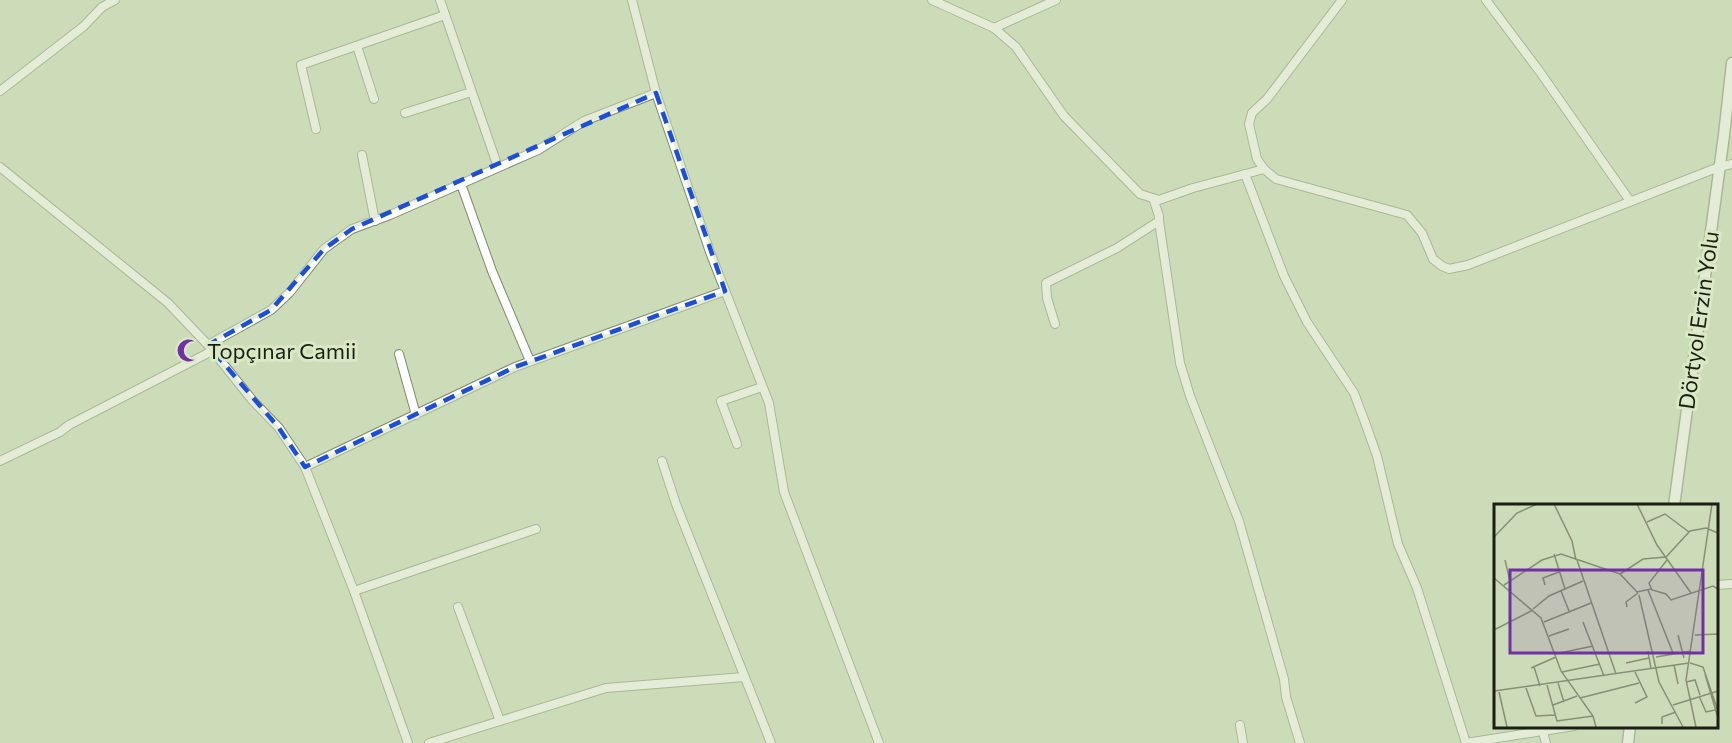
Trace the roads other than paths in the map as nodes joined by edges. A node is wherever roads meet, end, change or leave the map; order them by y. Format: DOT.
graph roads {
  1 [pos="115,0"];
  2 [pos="440,0"];
  3 [pos="632,0"];
  4 [pos="932,0"];
  5 [pos="1056,0"];
  6 [pos="1342,0"];
  7 [pos="1486,0"];
  8 [pos="445,15"];
  9 [pos="994,28"];
  10 [pos="357,46"];
  11 [pos="1732,63"];
  12 [pos="0,91"];
  13 [pos="471,92"];
  14 [pos="656,93"];
  15 [pos="374,99"];
  16 [pos="405,113"];
  17 [pos="316,129"];
  18 [pos="362,155"];
  19 [pos="1732,164"];
  20 [pos="0,167"];
  21 [pos="498,167"];
  22 [pos="1719,167"];
  23 [pos="1264,170"];
  24 [pos="1245,174"];
  25 [pos="461,183"];
  26 [pos="1153,198"];
  27 [pos="1630,201"];
  28 [pos="375,221"];
  29 [pos="1159,221"];
  30 [pos="725,291"];
  31 [pos="1055,324"];
  32 [pos="210,348"];
  33 [pos="399,354"];
  34 [pos="530,361"];
  35 [pos="762,387"];
  36 [pos="416,415"];
  37 [pos="737,444"];
  38 [pos="662,461"];
  39 [pos="0,462"];
  40 [pos="305,467"];
  41 [pos="1674,504"];
  42 [pos="536,529"];
  43 [pos="1732,584"];
  44 [pos="1717,585"];
  45 [pos="354,591"];
  46 [pos="458,607"];
  47 [pos="744,676"];
  48 [pos="500,721"];
  49 [pos="1240,725"];
  50 [pos="1630,728"];
  51 [pos="1543,729"];
  52 [pos="1481,742"];
  53 [pos="408,743"];
  54 [pos="429,743"];
  55 [pos="771,743"];
  56 [pos="879,743"];
  57 [pos="1243,743"];
  58 [pos="1300,743"];
  59 [pos="1466,743"];
  60 [pos="1546,743"];
  61 [pos="1628,743"];
  1 -- 12 [label="street"];
  2 -- 8 [label="street"];
  3 -- 14 [label="street"];
  4 -- 9 [label="street"];
  5 -- 9 [label="street"];
  6 -- 23 [label="street"];
  7 -- 27 [label="street"];
  8 -- 10 [label="street"];
  8 -- 13 [label="street"];
  9 -- 26 [label="street"];
  10 -- 15 [label="street"];
  10 -- 17 [label="street"];
  11 -- 22 [label="main road, Dörtyol Erzin Yolu"];
  13 -- 16 [label="street"];
  13 -- 21 [label="street"];
  14 -- 21 [label="street"];
  14 -- 30 [label="street"];
  18 -- 28 [label="street"];
  19 -- 22 [label="street"];
  20 -- 32 [label="street"];
  21 -- 25 [label="street"];
  22 -- 27 [label="street"];
  22 -- 41 [label="main road, Dörtyol Erzin Yolu"];
  23 -- 24 [label="street"];
  23 -- 27 [label="street"];
  24 -- 26 [label="street"];
  24 -- 59 [label="street"];
  25 -- 28 [label="street"];
  25 -- 34 [label="street"];
  26 -- 29 [label="street"];
  28 -- 32 [label="street"];
  29 -- 31 [label="street"];
  29 -- 58 [label="street"];
  30 -- 34 [label="street"];
  30 -- 35 [label="street"];
  32 -- 39 [label="street"];
  32 -- 40 [label="street"];
  33 -- 36 [label="street"];
  34 -- 36 [label="street"];
  35 -- 37 [label="street"];
  35 -- 56 [label="street"];
  36 -- 40 [label="street"];
  38 -- 47 [label="street"];
  40 -- 45 [label="street"];
  42 -- 45 [label="street"];
  43 -- 44 [label="street"];
  45 -- 53 [label="street"];
  46 -- 48 [label="street"];
  47 -- 48 [label="street"];
  47 -- 55 [label="street"];
  48 -- 54 [label="street"];
  49 -- 57 [label="street"];
  50 -- 61 [label="main road"];
  51 -- 52 [label="street"];
  51 -- 60 [label="street"];
  52 -- 59 [label="street"];
}
